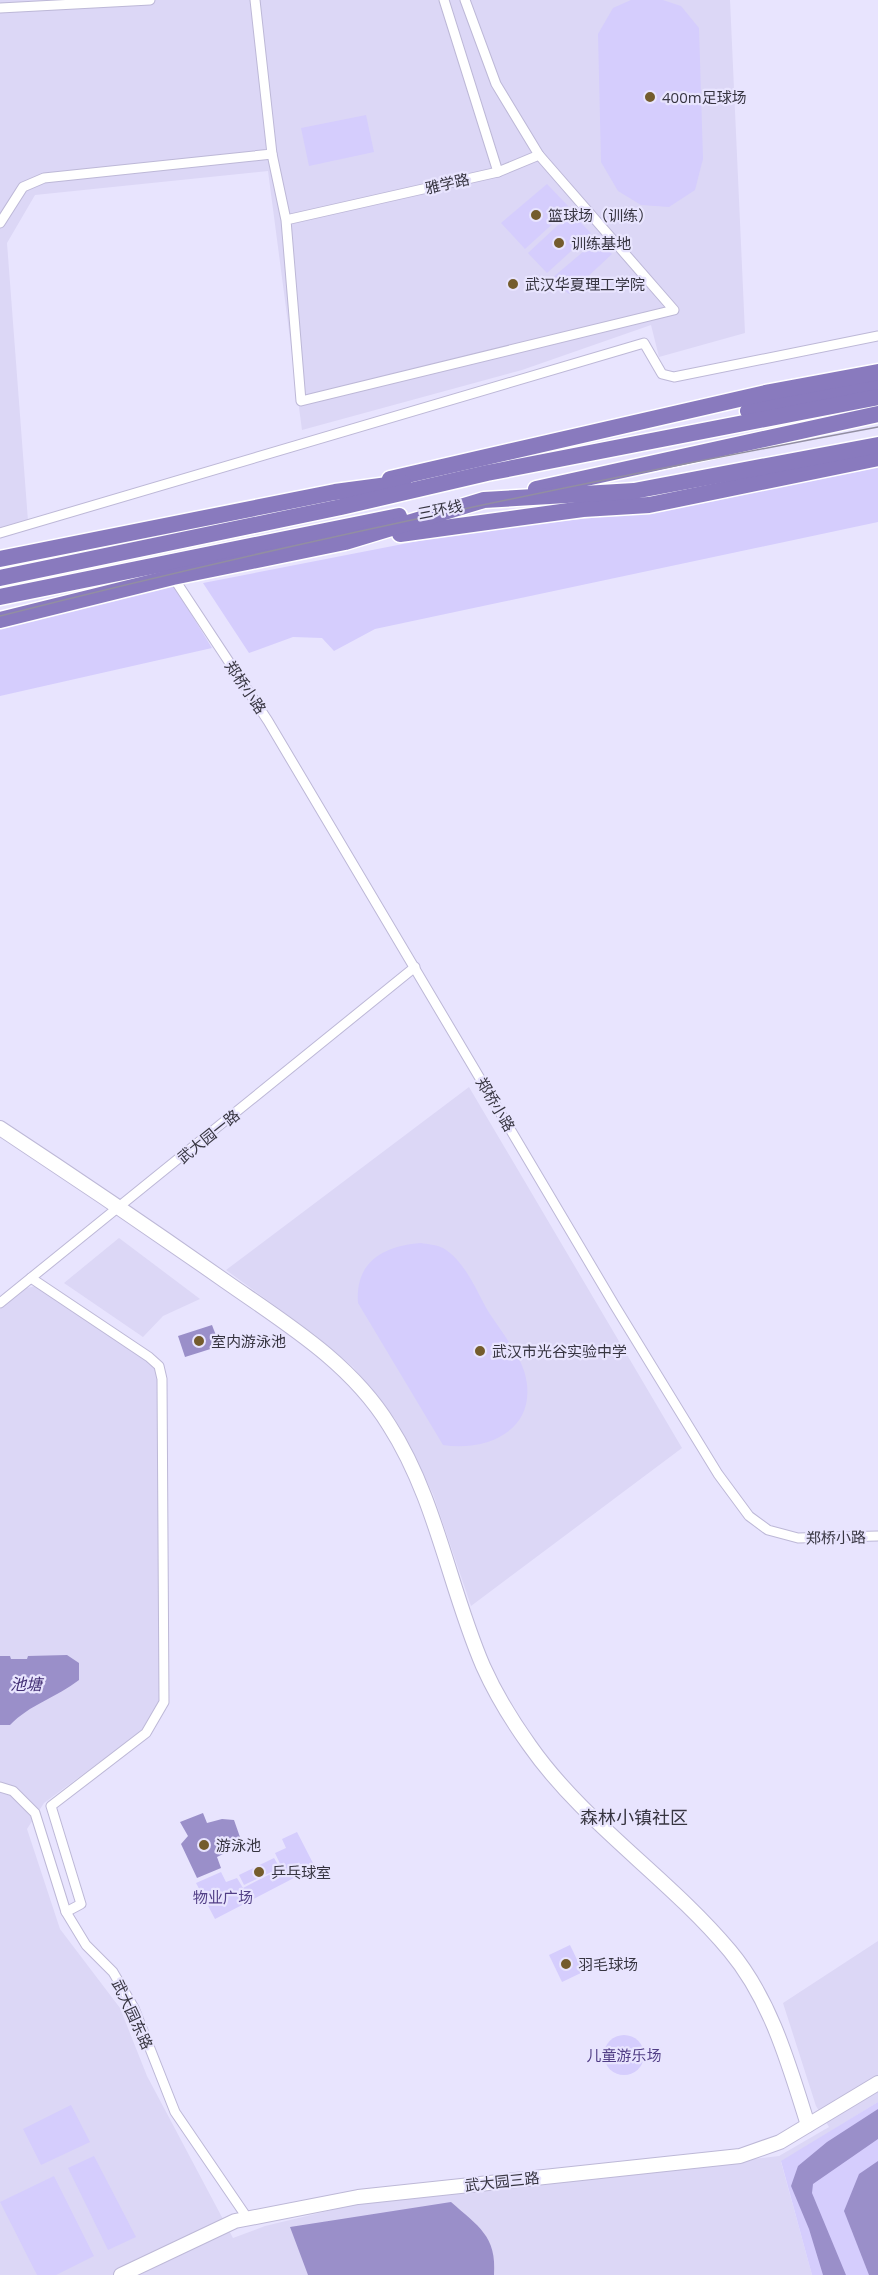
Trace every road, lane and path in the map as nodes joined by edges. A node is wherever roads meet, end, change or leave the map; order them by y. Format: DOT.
graph roads {
  1 [pos="141,0"];
  2 [pos="150,0"];
  3 [pos="255,0"];
  4 [pos="444,0"];
  5 [pos="465,0"];
  6 [pos="0,8"];
  7 [pos="272,154"];
  8 [pos="539,155"];
  9 [pos="498,172"];
  10 [pos="286,220"];
  11 [pos="0,223"];
  12 [pos="878,336"];
  13 [pos="878,372"];
  14 [pos="878,386"];
  15 [pos="878,397"];
  16 [pos="784,403"];
  17 [pos="878,414"];
  18 [pos="666,417"];
  19 [pos="878,445"];
  20 [pos="802,458"];
  21 [pos="872,459"];
  22 [pos="487,473"];
  23 [pos="656,487"];
  24 [pos="330,493"];
  25 [pos="484,500"];
  26 [pos="583,509"];
  27 [pos="0,533"];
  28 [pos="344,535"];
  29 [pos="0,559"];
  30 [pos="172,577"];
  31 [pos="0,578"];
  32 [pos="0,597"];
  33 [pos="0,620"];
  34 [pos="415,967"];
  35 [pos="0,1128"];
  36 [pos="120,1207"];
  37 [pos="31,1278"];
  38 [pos="0,1303"];
  39 [pos="878,1536"];
  40 [pos="0,1787"];
  41 [pos="66,1912"];
  42 [pos="878,2084"];
  43 [pos="808,2125"];
  44 [pos="248,2219"];
  45 [pos="121,2275"];
  1 -- 2 [label="street"];
  1 -- 6 [label="street"];
  3 -- 7 [label="street"];
  4 -- 9 [label="street"];
  5 -- 8 [label="street"];
  7 -- 10 [label="street"];
  7 -- 11 [label="street"];
  8 -- 9 [label="street, 雅学路"];
  8 -- 10 [label="street"];
  9 -- 10 [label="street, 雅学路"];
  12 -- 27 [label="street"];
  13 -- 18 [label="highway"];
  14 -- 16 [label="highway"];
  15 -- 22 [label="highway, 三环线"];
  16 -- 18 [label="highway"];
  16 -- 22 [label="highway"];
  17 -- 25 [label="highway, 三环线"];
  18 -- 24 [label="highway"];
  19 -- 20 [label="highway"];
  20 -- 21 [label="highway"];
  20 -- 23 [label="highway"];
  21 -- 26 [label="highway"];
  22 -- 24 [label="highway"];
  22 -- 31 [label="highway, 三环线"];
  23 -- 25 [label="highway"];
  23 -- 26 [label="highway"];
  24 -- 29 [label="highway"];
  25 -- 28 [label="highway, 三环线"];
  26 -- 28 [label="highway"];
  28 -- 30 [label="highway"];
  28 -- 32 [label="highway, 三环线"];
  30 -- 33 [label="highway"];
  30 -- 34 [label="street, 郑桥小路"];
  34 -- 36 [label="street, 武大园一路"];
  34 -- 39 [label="street, 郑桥小路"];
  35 -- 36 [label="street"];
  36 -- 37 [label="street, 武大园一路"];
  36 -- 43 [label="street"];
  37 -- 38 [label="street, 武大园一路"];
  37 -- 41 [label="street"];
  40 -- 41 [label="street, 武大园东路"];
  41 -- 44 [label="street, 武大园东路"];
  42 -- 43 [label="street, 武大园三路"];
  43 -- 44 [label="street, 武大园三路"];
  44 -- 45 [label="street, 武大园三路"];
}
